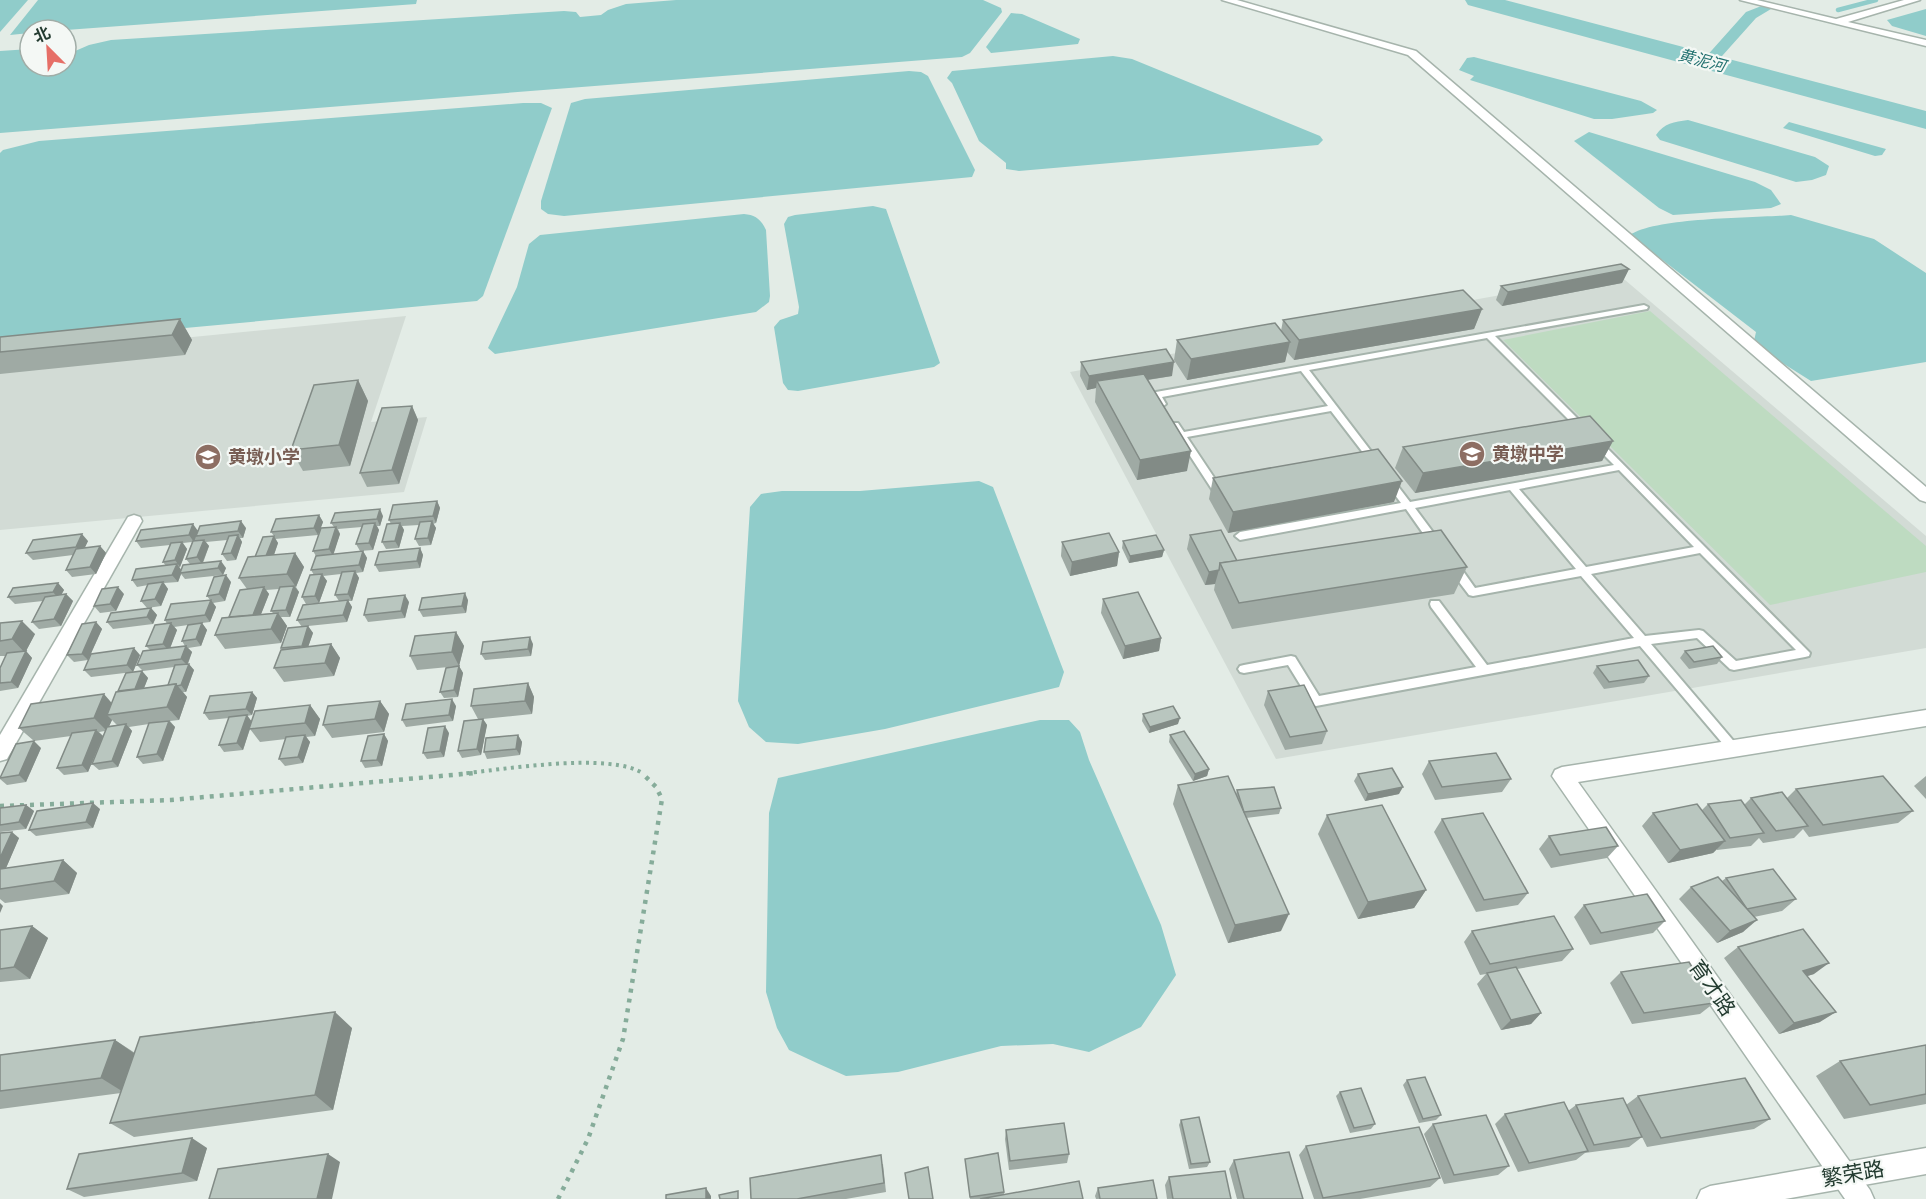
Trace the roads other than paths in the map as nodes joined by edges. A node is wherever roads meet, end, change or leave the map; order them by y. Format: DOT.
graph roads {
  1 [pos="1227,0"];
  2 [pos="1745,0"];
  3 [pos="1915,0"];
  4 [pos="1837,22"];
  5 [pos="1926,43"];
  6 [pos="1644,307"];
  7 [pos="1489,335"];
  8 [pos="1303,368"];
  9 [pos="1333,408"];
  10 [pos="1182,435"];
  11 [pos="1373,460"];
  12 [pos="1362,462"];
  13 [pos="1621,467"];
  14 [pos="1380,469"];
  15 [pos="1387,478"];
  16 [pos="1238,485"];
  17 [pos="1512,487"];
  18 [pos="1926,496"];
  19 [pos="1408,506"];
  20 [pos="134,521"];
  21 [pos="1240,536"];
  22 [pos="1703,549"];
  23 [pos="1584,571"];
  24 [pos="1435,604"];
  25 [pos="1642,641"];
  26 [pos="1244,669"];
  27 [pos="1484,670"];
  28 [pos="1926,718"];
  29 [pos="1733,748"];
  30 [pos="0,753"];
  31 [pos="1926,1161"];
  32 [pos="1845,1175"];
  33 [pos="1710,1199"];
  34 [pos="1861,1199"];
  1 -- 18 [label="street"];
  2 -- 4 [label="street"];
  3 -- 4 [label="street"];
  4 -- 5 [label="street"];
  6 -- 7 [label="lane"];
  7 -- 8 [label="lane"];
  7 -- 13 [label="lane"];
  8 -- 9 [label="lane"];
  8 -- 10 [label="lane"];
  9 -- 10 [label="lane"];
  9 -- 11 [label="lane"];
  10 -- 16 [label="lane"];
  11 -- 12 [label="lane"];
  11 -- 14 [label="lane"];
  13 -- 17 [label="lane"];
  13 -- 22 [label="lane"];
  15 -- 19 [label="lane"];
  17 -- 19 [label="lane"];
  17 -- 23 [label="lane"];
  19 -- 21 [label="lane"];
  19 -- 23 [label="lane"];
  20 -- 30 [label="street"];
  22 -- 23 [label="lane"];
  22 -- 25 [label="lane"];
  23 -- 25 [label="lane"];
  24 -- 27 [label="lane"];
  25 -- 27 [label="lane"];
  25 -- 29 [label="lane"];
  26 -- 27 [label="lane"];
  28 -- 29 [label="street"];
  29 -- 32 [label="street, 育才路"];
  31 -- 32 [label="street, 繁荣路"];
  32 -- 33 [label="street, 繁荣路"];
  32 -- 34 [label="street, 育才路"];
}
